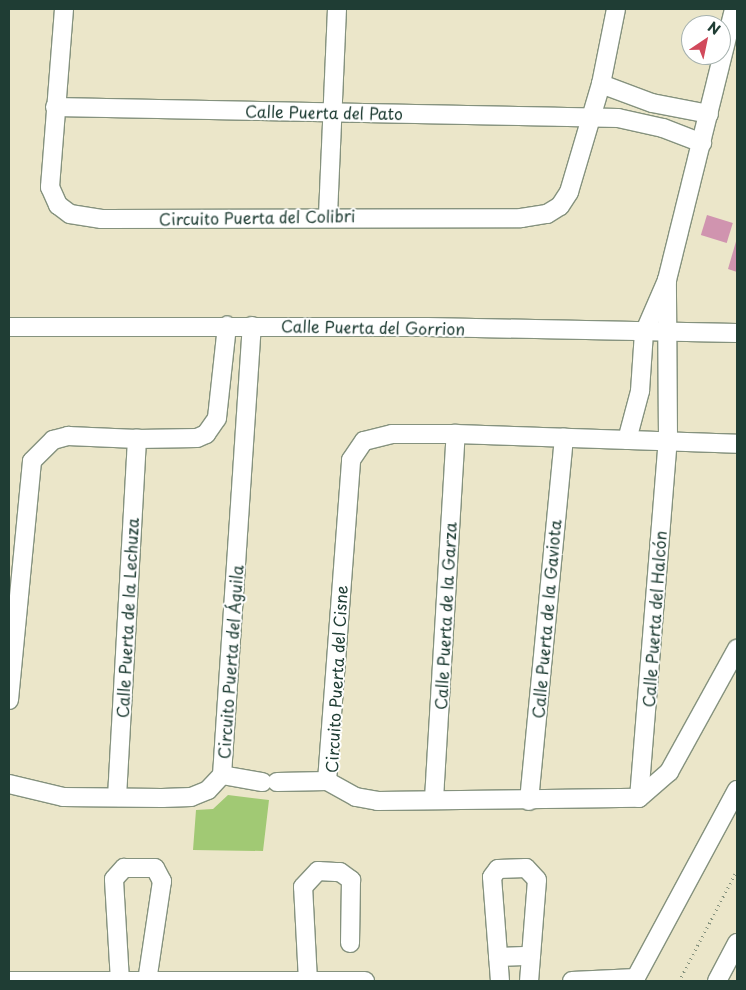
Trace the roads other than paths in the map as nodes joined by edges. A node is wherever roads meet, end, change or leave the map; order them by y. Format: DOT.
graph roads {
  1 [pos="64,9"];
  2 [pos="337,9"];
  3 [pos="616,9"];
  4 [pos="734,9"];
  5 [pos="601,84"];
  6 [pos="55,107"];
  7 [pos="332,112"];
  8 [pos="709,114"];
  9 [pos="592,117"];
  10 [pos="702,144"];
  11 [pos="328,215"];
  12 [pos="667,280"];
  13 [pos="227,326"];
  14 [pos="252,326"];
  15 [pos="9,327"];
  16 [pos="669,332"];
  17 [pos="644,333"];
  18 [pos="737,334"];
  19 [pos="456,434"];
  20 [pos="564,438"];
  21 [pos="136,439"];
  22 [pos="668,439"];
  23 [pos="627,440"];
  24 [pos="737,444"];
  25 [pos="737,649"];
  26 [pos="9,700"];
  27 [pos="222,775"];
  28 [pos="327,780"];
  29 [pos="9,784"];
  30 [pos="737,790"];
  31 [pos="117,797"];
  32 [pos="639,798"];
  33 [pos="434,799"];
  34 [pos="529,801"];
  35 [pos="350,943"];
  36 [pos="737,943"];
  37 [pos="531,956"];
  38 [pos="498,957"];
  39 [pos="635,979"];
  40 [pos="308,980"];
  41 [pos="9,981"];
  42 [pos="120,981"];
  43 [pos="148,981"];
  44 [pos="365,981"];
  45 [pos="500,981"];
  46 [pos="529,981"];
  47 [pos="572,981"];
  48 [pos="717,981"];
  1 -- 6 [label="street, Circuito Puerta del Colibri"];
  2 -- 7 [label="street"];
  3 -- 5 [label="street, Circuito Puerta del Colibri"];
  4 -- 8 [label="street"];
  5 -- 8 [label="street"];
  5 -- 9 [label="street, Circuito Puerta del Colibri"];
  6 -- 7 [label="street, Calle Puerta del Pato"];
  6 -- 11 [label="street, Circuito Puerta del Colibri"];
  7 -- 9 [label="street, Calle Puerta del Pato"];
  7 -- 11 [label="street"];
  8 -- 10 [label="street"];
  9 -- 10 [label="street"];
  9 -- 11 [label="street, Circuito Puerta del Colibri"];
  10 -- 12 [label="street"];
  12 -- 16 [label="street"];
  12 -- 17 [label="street"];
  13 -- 14 [label="street, Calle Puerta del Gorrion"];
  13 -- 15 [label="street, Calle Puerta del Gorrion"];
  13 -- 21 [label="street"];
  14 -- 17 [label="street, Calle Puerta del Gorrion"];
  14 -- 27 [label="street, Circuito Puerta del Águila"];
  16 -- 17 [label="street, Calle Puerta del Gorrion"];
  16 -- 18 [label="street, Calle Puerta del Gorrion"];
  16 -- 22 [label="street"];
  17 -- 23 [label="street"];
  19 -- 20 [label="street, Circuito Puerta del Cisne"];
  19 -- 28 [label="street, Circuito Puerta del Cisne"];
  19 -- 33 [label="street, Calle Puerta de la Garza"];
  20 -- 23 [label="street, Circuito Puerta del Cisne"];
  20 -- 34 [label="street, Calle Puerta de la Gaviota"];
  21 -- 26 [label="street"];
  21 -- 31 [label="street, Calle Puerta de la Lechuza"];
  22 -- 23 [label="street, Circuito Puerta del Cisne"];
  22 -- 24 [label="street, Circuito Puerta del Cisne"];
  22 -- 32 [label="street, Calle Puerta del Halcón"];
  25 -- 32 [label="street"];
  27 -- 28 [label="street"];
  27 -- 31 [label="street, Circuito Puerta del Águila"];
  28 -- 33 [label="street, Circuito Puerta del Cisne"];
  29 -- 31 [label="street, Circuito Puerta del Águila"];
  30 -- 39 [label="street"];
  32 -- 34 [label="street, Circuito Puerta del Cisne"];
  33 -- 34 [label="street, Circuito Puerta del Cisne"];
  35 -- 40 [label="street"];
  36 -- 48 [label="street"];
  37 -- 38 [label="street"];
  37 -- 38 [label="street"];
  37 -- 46 [label="street"];
  38 -- 45 [label="street"];
  39 -- 47 [label="street"];
  40 -- 43 [label="street"];
  40 -- 44 [label="street"];
  41 -- 42 [label="street"];
  42 -- 43 [label="street"];
  42 -- 43 [label="street"];
}
